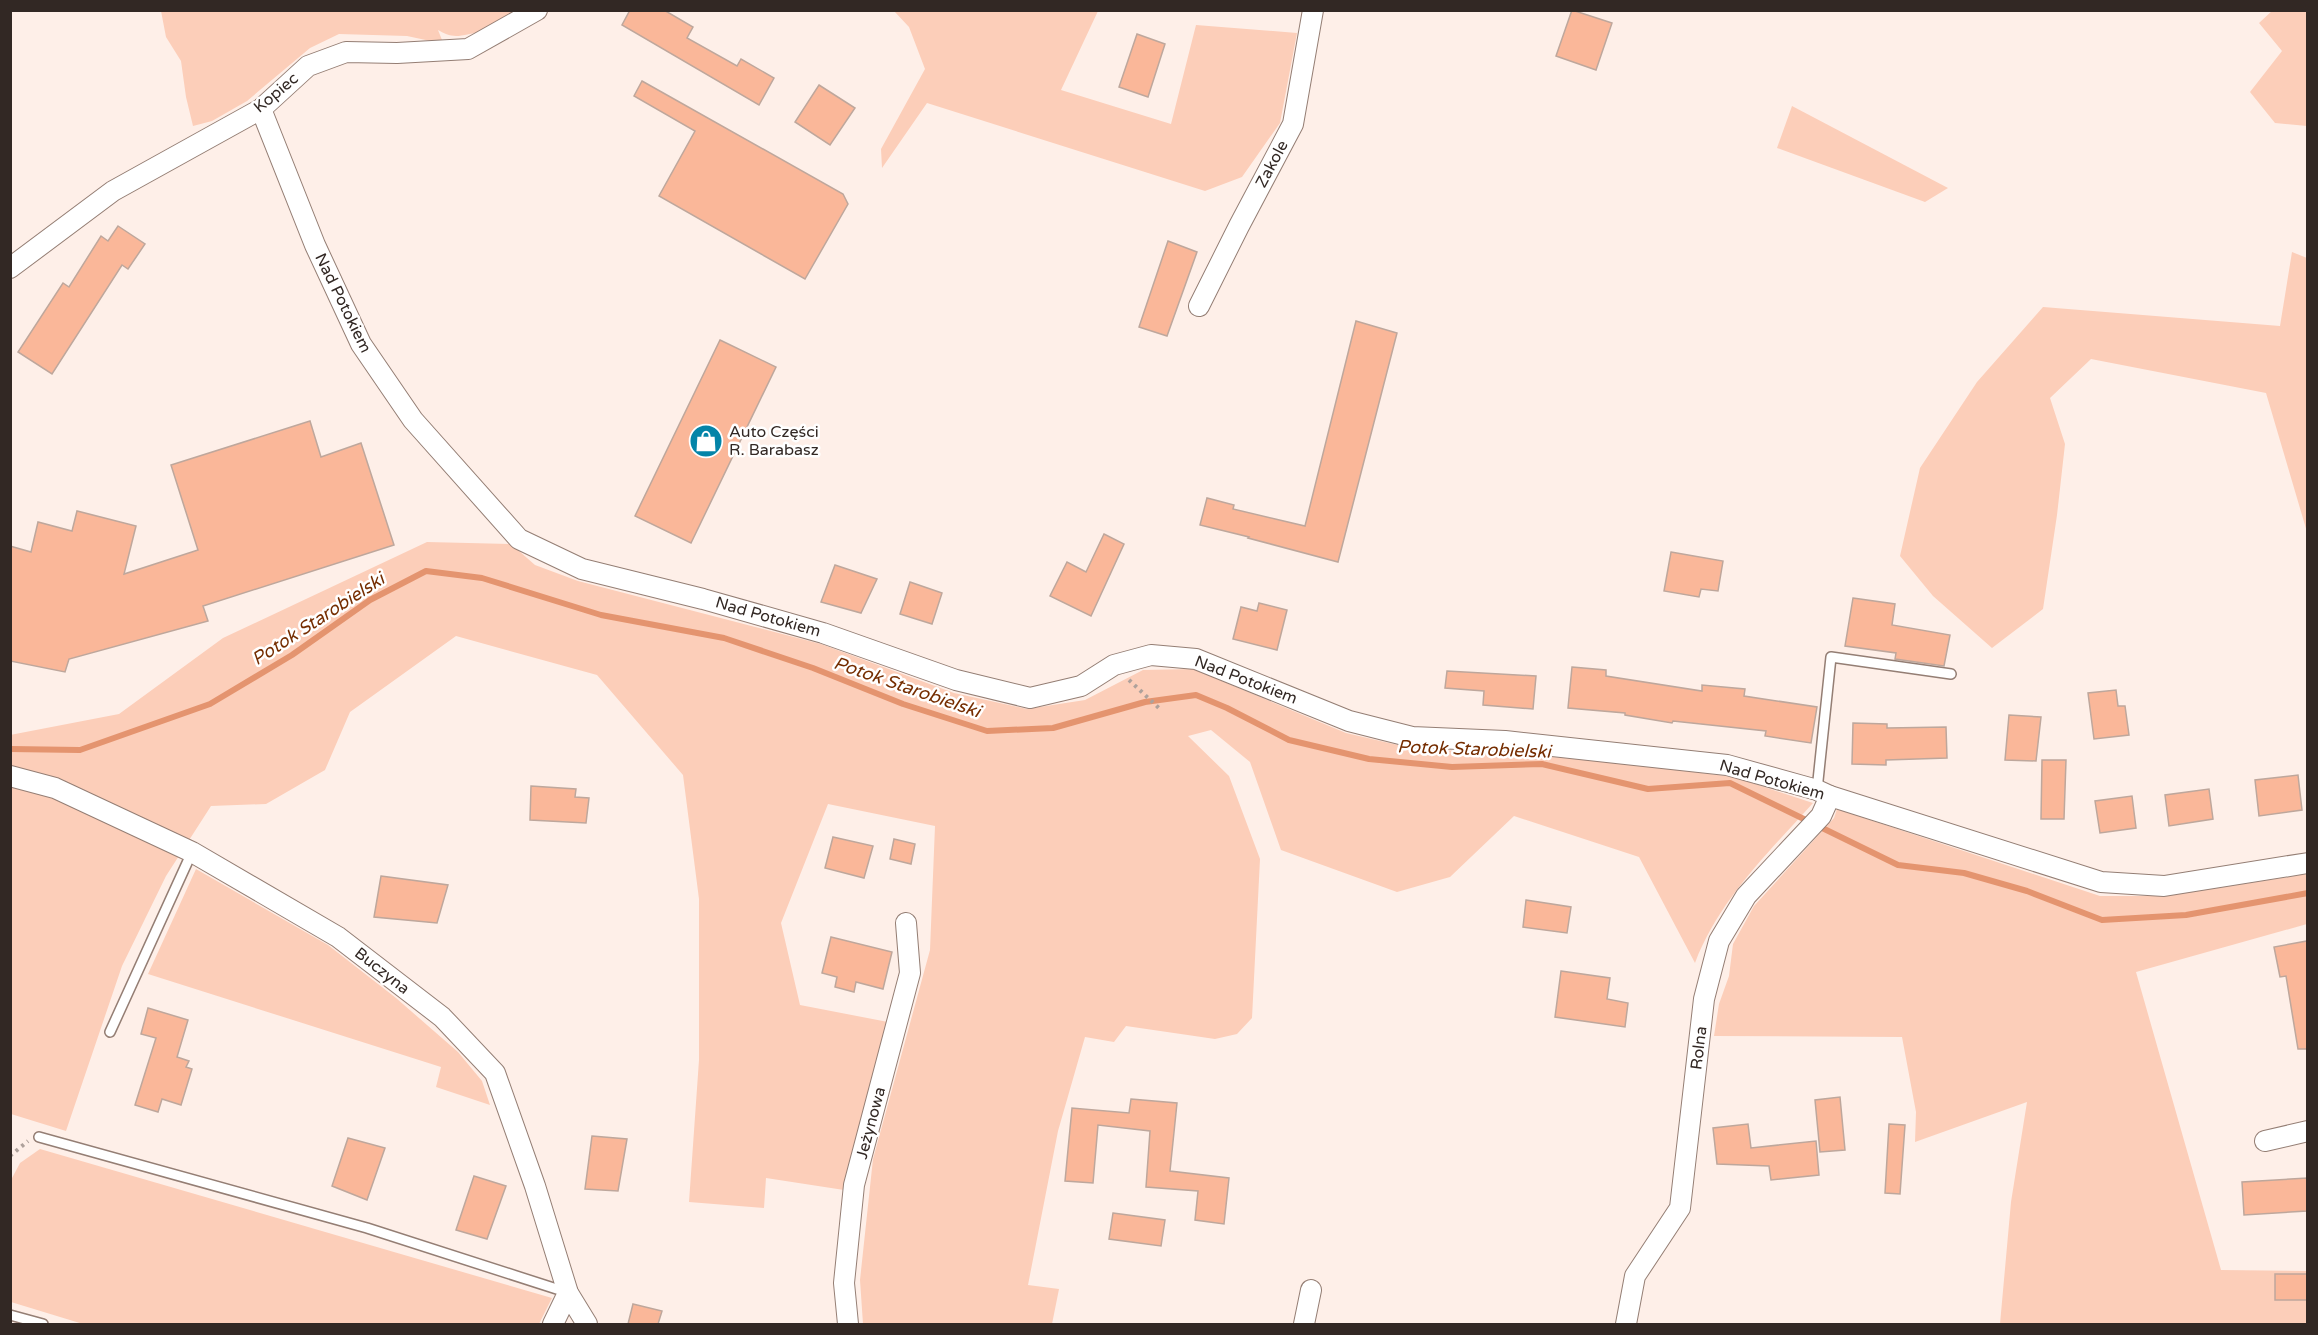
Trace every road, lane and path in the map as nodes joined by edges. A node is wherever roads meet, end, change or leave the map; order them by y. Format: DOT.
graph roads {
  1 [pos="537,10"];
  2 [pos="1313,10"];
  3 [pos="261,109"];
  4 [pos="10,268"];
  5 [pos="1199,306"];
  6 [pos="1951,674"];
  7 [pos="1140,690"];
  8 [pos="1160,709"];
  9 [pos="10,776"];
  10 [pos="1823,793"];
  11 [pos="192,852"];
  12 [pos="2307,863"];
  13 [pos="906,923"];
  14 [pos="110,1032"];
  15 [pos="2307,1131"];
  16 [pos="39,1137"];
  17 [pos="2265,1141"];
  18 [pos="10,1156"];
  19 [pos="1311,1290"];
  20 [pos="568,1293"];
  21 [pos="10,1315"];
  22 [pos="43,1324"];
  23 [pos="553,1324"];
  24 [pos="587,1324"];
  25 [pos="848,1324"];
  26 [pos="1304,1324"];
  27 [pos="1626,1324"];
  1 -- 3 [label="street, Kopiec"];
  2 -- 5 [label="street, Zakole"];
  3 -- 4 [label="street, Kopiec"];
  3 -- 10 [label="street, Nad Potokiem"];
  6 -- 10 [label="lane"];
  7 -- 8 [label="path"];
  9 -- 11 [label="street, Buczyna"];
  10 -- 12 [label="street, Nad Potokiem"];
  10 -- 27 [label="street, Rolna"];
  11 -- 14 [label="lane"];
  11 -- 20 [label="street, Buczyna"];
  13 -- 25 [label="street, Jeżynowa"];
  15 -- 17 [label="street"];
  16 -- 18 [label="path"];
  16 -- 20 [label="lane"];
  19 -- 26 [label="street"];
  20 -- 23 [label="street"];
  20 -- 24 [label="street, Buczyna"];
  21 -- 22 [label="lane"];
}
